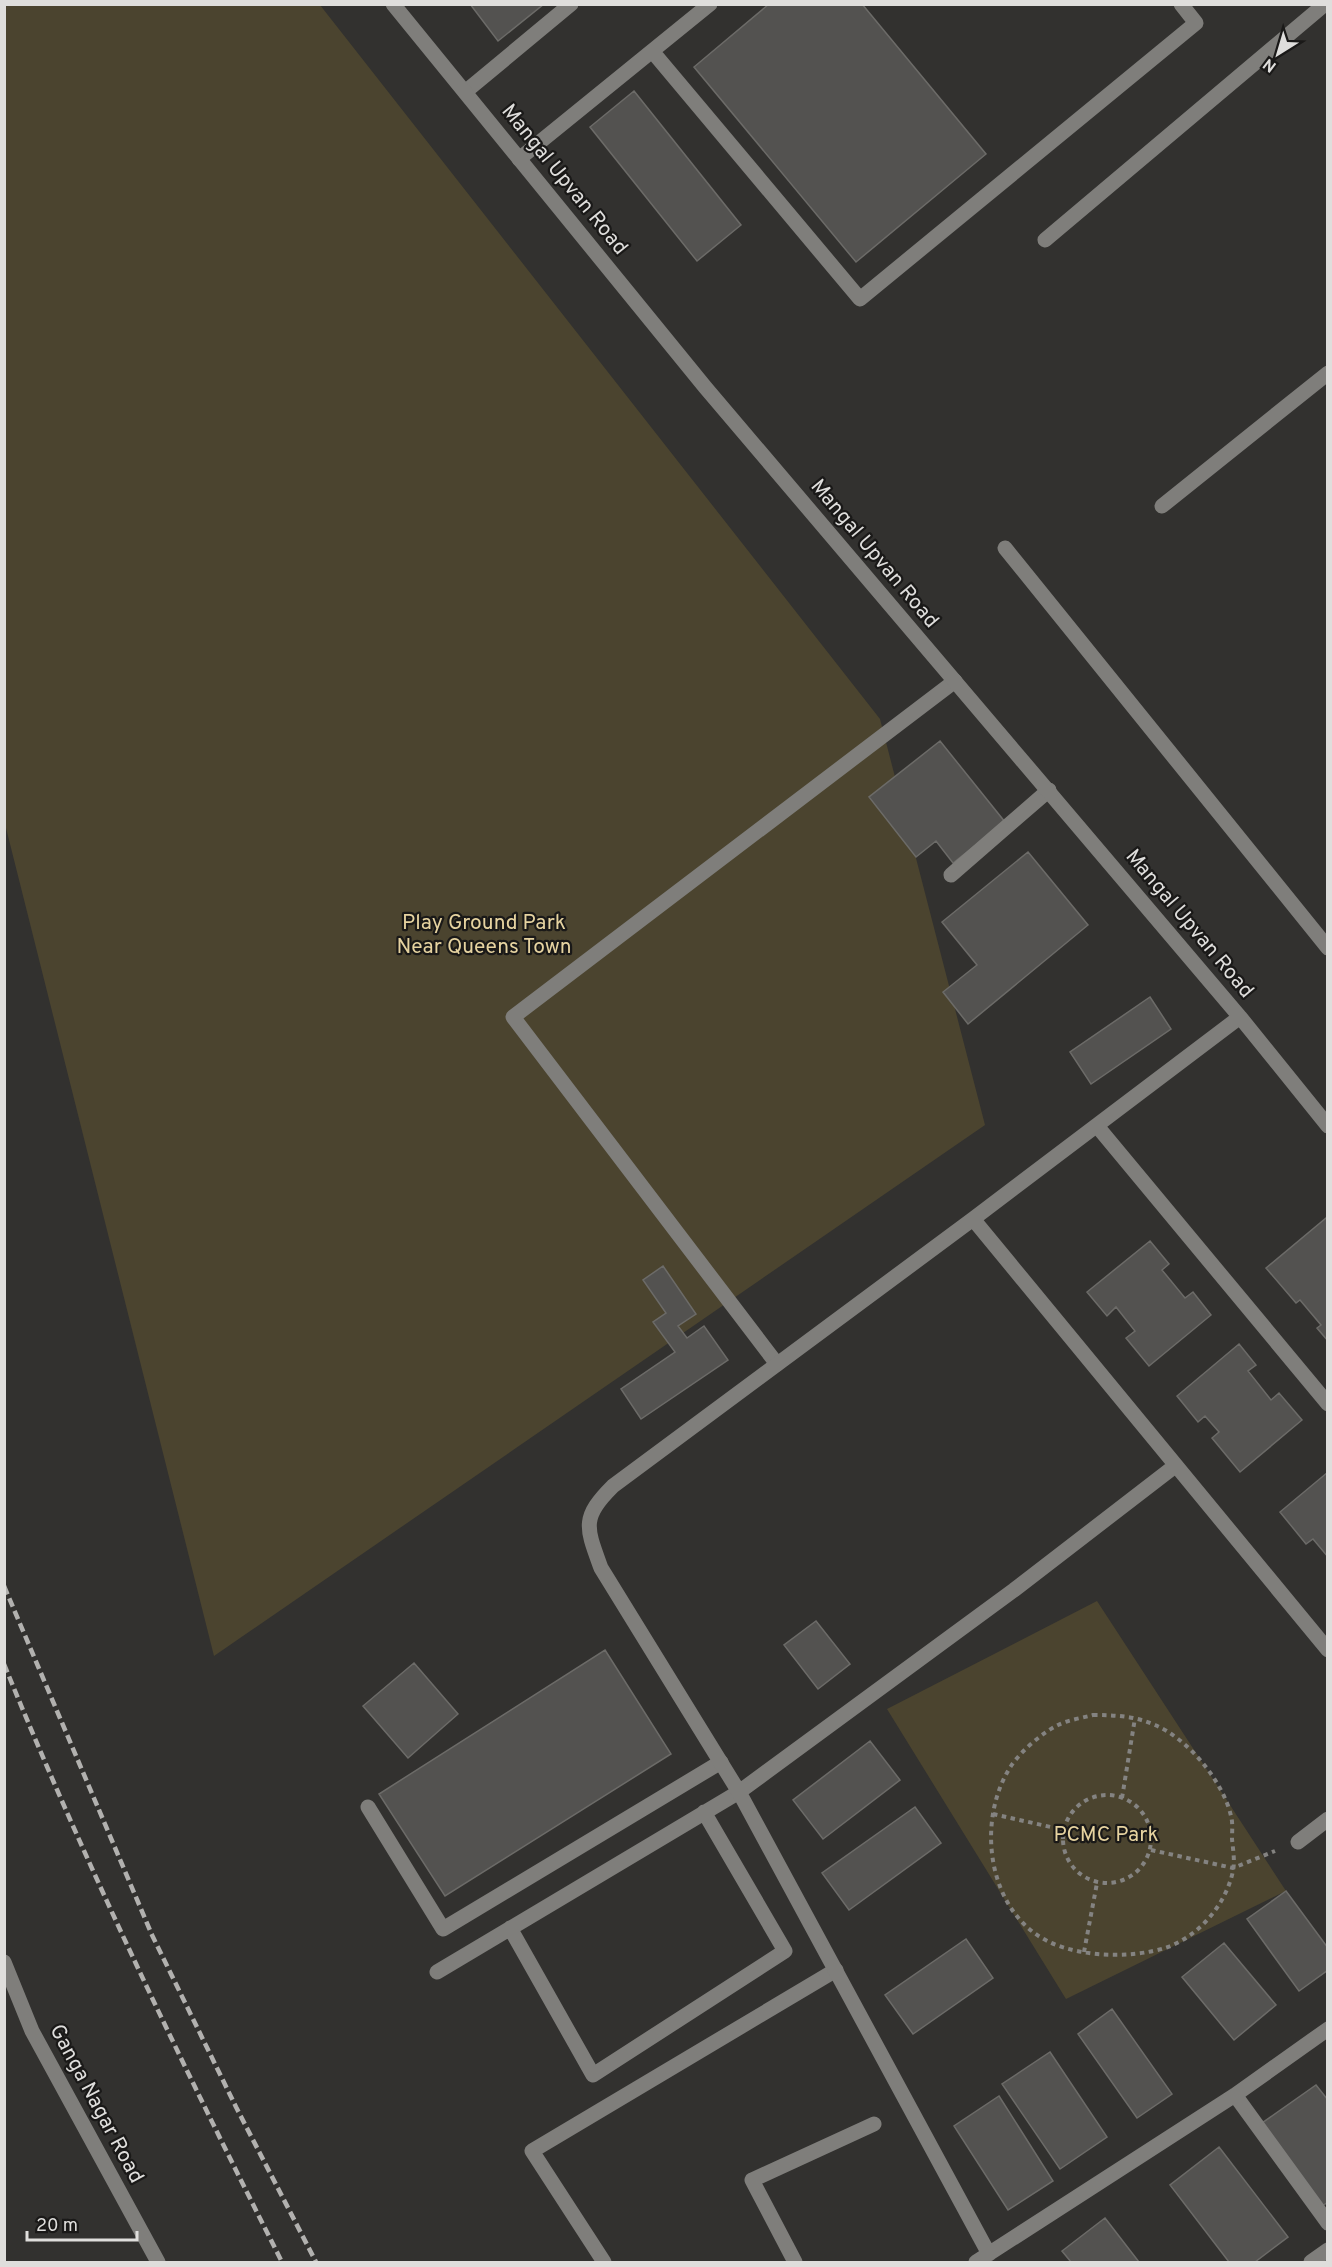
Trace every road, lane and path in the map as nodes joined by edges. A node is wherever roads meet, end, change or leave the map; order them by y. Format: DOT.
graph roads {
  1 [pos="393,4"];
  2 [pos="571,4"];
  3 [pos="710,4"];
  4 [pos="1181,4"];
  5 [pos="1325,4"];
  6 [pos="652,51"];
  7 [pos="465,92"];
  8 [pos="519,159"];
  9 [pos="1046,240"];
  10 [pos="1328,373"];
  11 [pos="1162,506"];
  12 [pos="1005,548"];
  13 [pos="955,681"];
  14 [pos="1048,790"];
  15 [pos="951,875"];
  16 [pos="1328,948"];
  17 [pos="1240,1017"];
  18 [pos="1097,1126"];
  19 [pos="1328,1126"];
  20 [pos="973,1220"];
  21 [pos="777,1364"];
  22 [pos="1328,1404"];
  23 [pos="1175,1466"];
  24 [pos="1328,1650"];
  25 [pos="1135,1718"];
  26 [pos="721,1762"];
  27 [pos="739,1792"];
  28 [pos="1122,1798"];
  29 [pos="368,1807"];
  30 [pos="704,1812"];
  31 [pos="993,1814"];
  32 [pos="1328,1819"];
  33 [pos="1064,1830"];
  34 [pos="1298,1842"];
  35 [pos="1151,1850"];
  36 [pos="1233,1868"];
  37 [pos="1097,1883"];
  38 [pos="510,1928"];
  39 [pos="1084,1952"];
  40 [pos="4,1962"];
  41 [pos="836,1970"];
  42 [pos="437,1972"];
  43 [pos="1328,2029"];
  44 [pos="1235,2094"];
  45 [pos="874,2124"];
  46 [pos="1328,2223"];
  47 [pos="1328,2250"];
  48 [pos="983,2258"];
  49 [pos="158,2262"];
  50 [pos="604,2262"];
  51 [pos="795,2262"];
  52 [pos="1311,2262"];
  1 -- 7 [label="street, Mangal Upvan Road"];
  2 -- 7 [label="street"];
  3 -- 6 [label="street"];
  4 -- 6 [label="street"];
  5 -- 9 [label="street"];
  6 -- 8 [label="street"];
  7 -- 8 [label="street, Mangal Upvan Road"];
  8 -- 13 [label="street, Mangal Upvan Road"];
  10 -- 11 [label="street"];
  12 -- 16 [label="street"];
  13 -- 14 [label="street, Mangal Upvan Road"];
  13 -- 21 [label="street"];
  14 -- 15 [label="street"];
  14 -- 17 [label="street, Mangal Upvan Road"];
  17 -- 18 [label="street"];
  17 -- 19 [label="street, Mangal Upvan Road"];
  18 -- 20 [label="street"];
  18 -- 22 [label="street"];
  20 -- 21 [label="street"];
  20 -- 23 [label="street"];
  21 -- 26 [label="street"];
  23 -- 24 [label="street"];
  23 -- 27 [label="street"];
  25 -- 28 [label="path"];
  25 -- 31 [label="path"];
  25 -- 36 [label="path"];
  26 -- 27 [label="street"];
  26 -- 29 [label="street"];
  27 -- 30 [label="street"];
  27 -- 41 [label="street"];
  28 -- 33 [label="path"];
  28 -- 35 [label="path"];
  30 -- 38 [label="street"];
  30 -- 38 [label="street"];
  31 -- 33 [label="path"];
  31 -- 39 [label="path"];
  32 -- 34 [label="street"];
  33 -- 37 [label="path"];
  34 -- 36 [label="path"];
  35 -- 36 [label="path"];
  35 -- 37 [label="path"];
  36 -- 39 [label="path"];
  37 -- 39 [label="path"];
  38 -- 42 [label="street"];
  40 -- 49 [label="street, Ganga Nagar Road"];
  41 -- 48 [label="street"];
  41 -- 50 [label="street"];
  43 -- 44 [label="street"];
  44 -- 46 [label="street"];
  44 -- 48 [label="street"];
  45 -- 51 [label="street"];
  47 -- 52 [label="street"];
}
